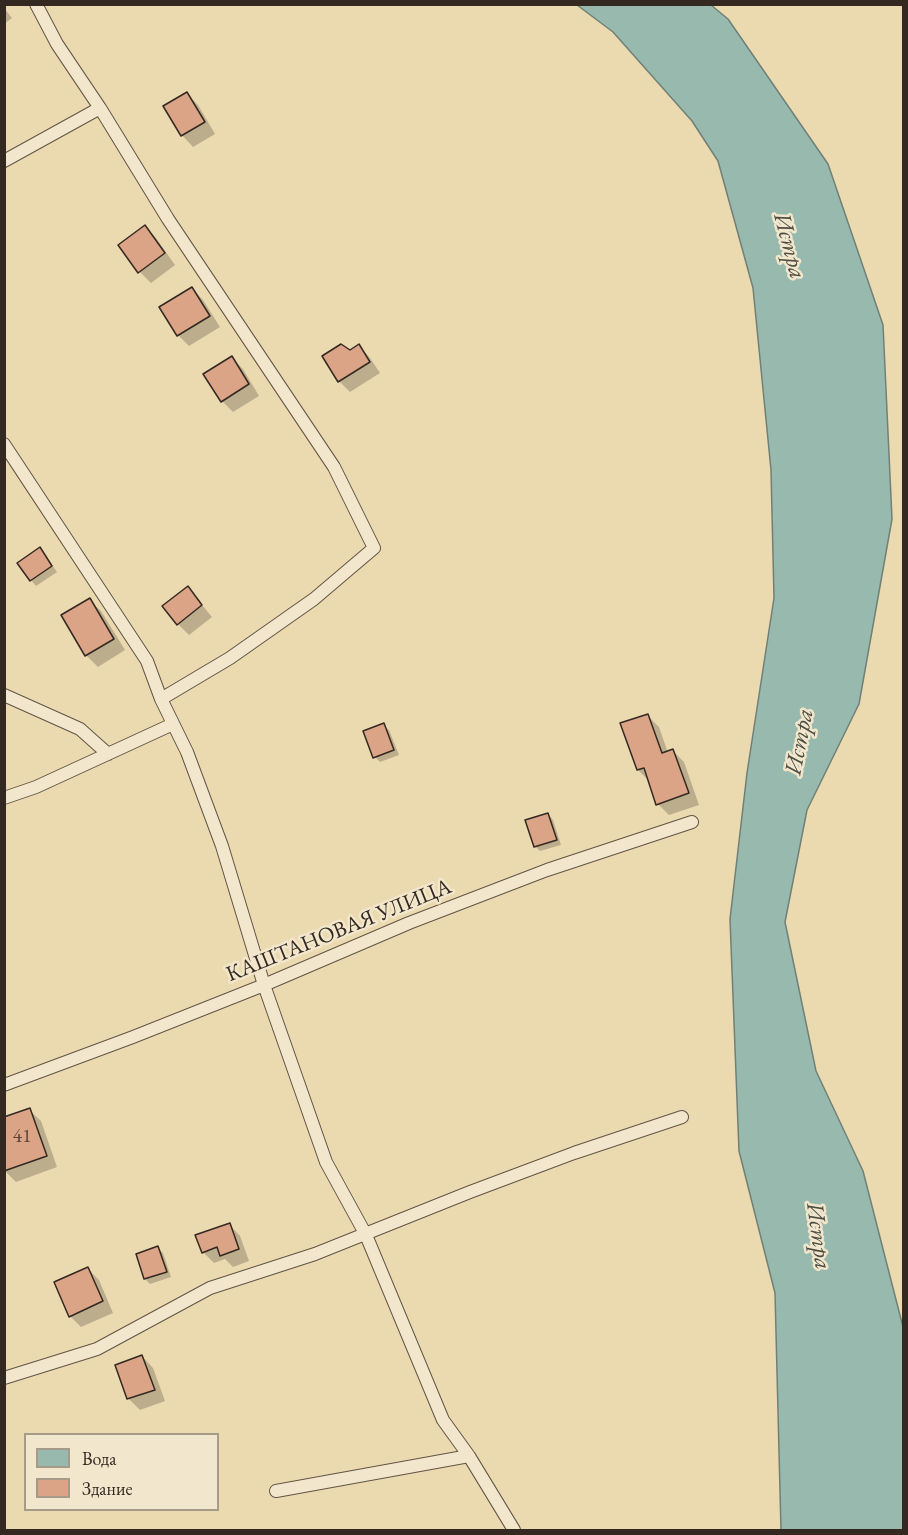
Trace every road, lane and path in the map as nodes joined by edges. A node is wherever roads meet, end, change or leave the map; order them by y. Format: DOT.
graph roads {
  1 [pos="36,4"];
  2 [pos="100,108"];
  3 [pos="4,161"];
  4 [pos="4,444"];
  5 [pos="4,695"];
  6 [pos="161,699"];
  7 [pos="173,724"];
  8 [pos="108,754"];
  9 [pos="4,798"];
  10 [pos="692,822"];
  11 [pos="264,985"];
  12 [pos="4,1085"];
  13 [pos="682,1117"];
  14 [pos="366,1234"];
  15 [pos="4,1378"];
  16 [pos="469,1456"];
  17 [pos="276,1491"];
  18 [pos="514,1530"];
  1 -- 2 [label="lane"];
  2 -- 3 [label="lane"];
  2 -- 6 [label="lane"];
  4 -- 6 [label="lane"];
  5 -- 8 [label="lane"];
  6 -- 7 [label="lane"];
  7 -- 8 [label="lane"];
  7 -- 11 [label="lane"];
  8 -- 9 [label="lane"];
  10 -- 11 [label="lane, КАШТАНОВАЯ УЛИЦА"];
  11 -- 12 [label="lane, КАШТАНОВАЯ УЛИЦА"];
  11 -- 14 [label="lane"];
  13 -- 14 [label="lane"];
  14 -- 15 [label="lane"];
  14 -- 16 [label="lane"];
  16 -- 17 [label="lane"];
  16 -- 18 [label="lane"];
}
